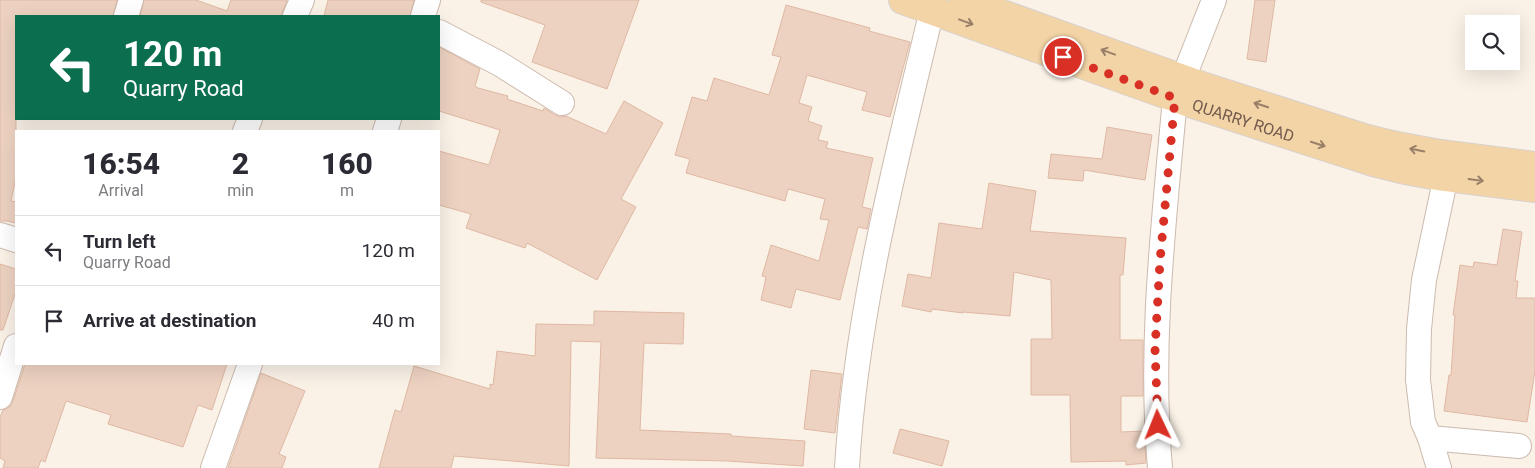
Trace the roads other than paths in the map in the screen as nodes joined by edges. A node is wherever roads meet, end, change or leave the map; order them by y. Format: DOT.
graph roads {
  1 [pos="131,0"];
  2 [pos="302,0"];
  3 [pos="428,0"];
  4 [pos="903,0"];
  5 [pos="962,0"];
  6 [pos="1214,0"];
  7 [pos="1007,8"];
  8 [pos="932,10"];
  9 [pos="126,15"];
  10 [pos="295,15"];
  11 [pos="423,15"];
  12 [pos="440,33"];
  13 [pos="1179,88"];
  14 [pos="562,103"];
  15 [pos="1535,166"];
  16 [pos="1446,176"];
  17 [pos="1535,188"];
  18 [pos="0,235"];
  19 [pos="15,240"];
  20 [pos="15,349"];
  21 [pos="250,365"];
  22 [pos="0,397"];
  23 [pos="1430,438"];
  24 [pos="1520,446"];
  25 [pos="214,468"];
  26 [pos="847,468"];
  27 [pos="1160,468"];
  28 [pos="1439,468"];
  1 -- 9 [label="street"];
  2 -- 10 [label="street"];
  3 -- 11 [label="street"];
  4 -- 8 [label="main road, QUARRY ROAD"];
  5 -- 7 [label="main road, QUARRY ROAD"];
  6 -- 13 [label="street"];
  13 -- 7 [label="main road, QUARRY ROAD, one-way"];
  8 -- 13 [label="main road, QUARRY ROAD, one-way"];
  8 -- 26 [label="street"];
  12 -- 14 [label="street"];
  15 -- 13 [label="main road, QUARRY ROAD, one-way"];
  13 -- 16 [label="main road, QUARRY ROAD, one-way"];
  13 -- 27 [label="street"];
  16 -- 17 [label="main road, QUARRY ROAD, one-way"];
  16 -- 23 [label="street"];
  18 -- 19 [label="street"];
  20 -- 22 [label="street"];
  21 -- 25 [label="street"];
  23 -- 24 [label="street"];
  23 -- 28 [label="street"];
}
